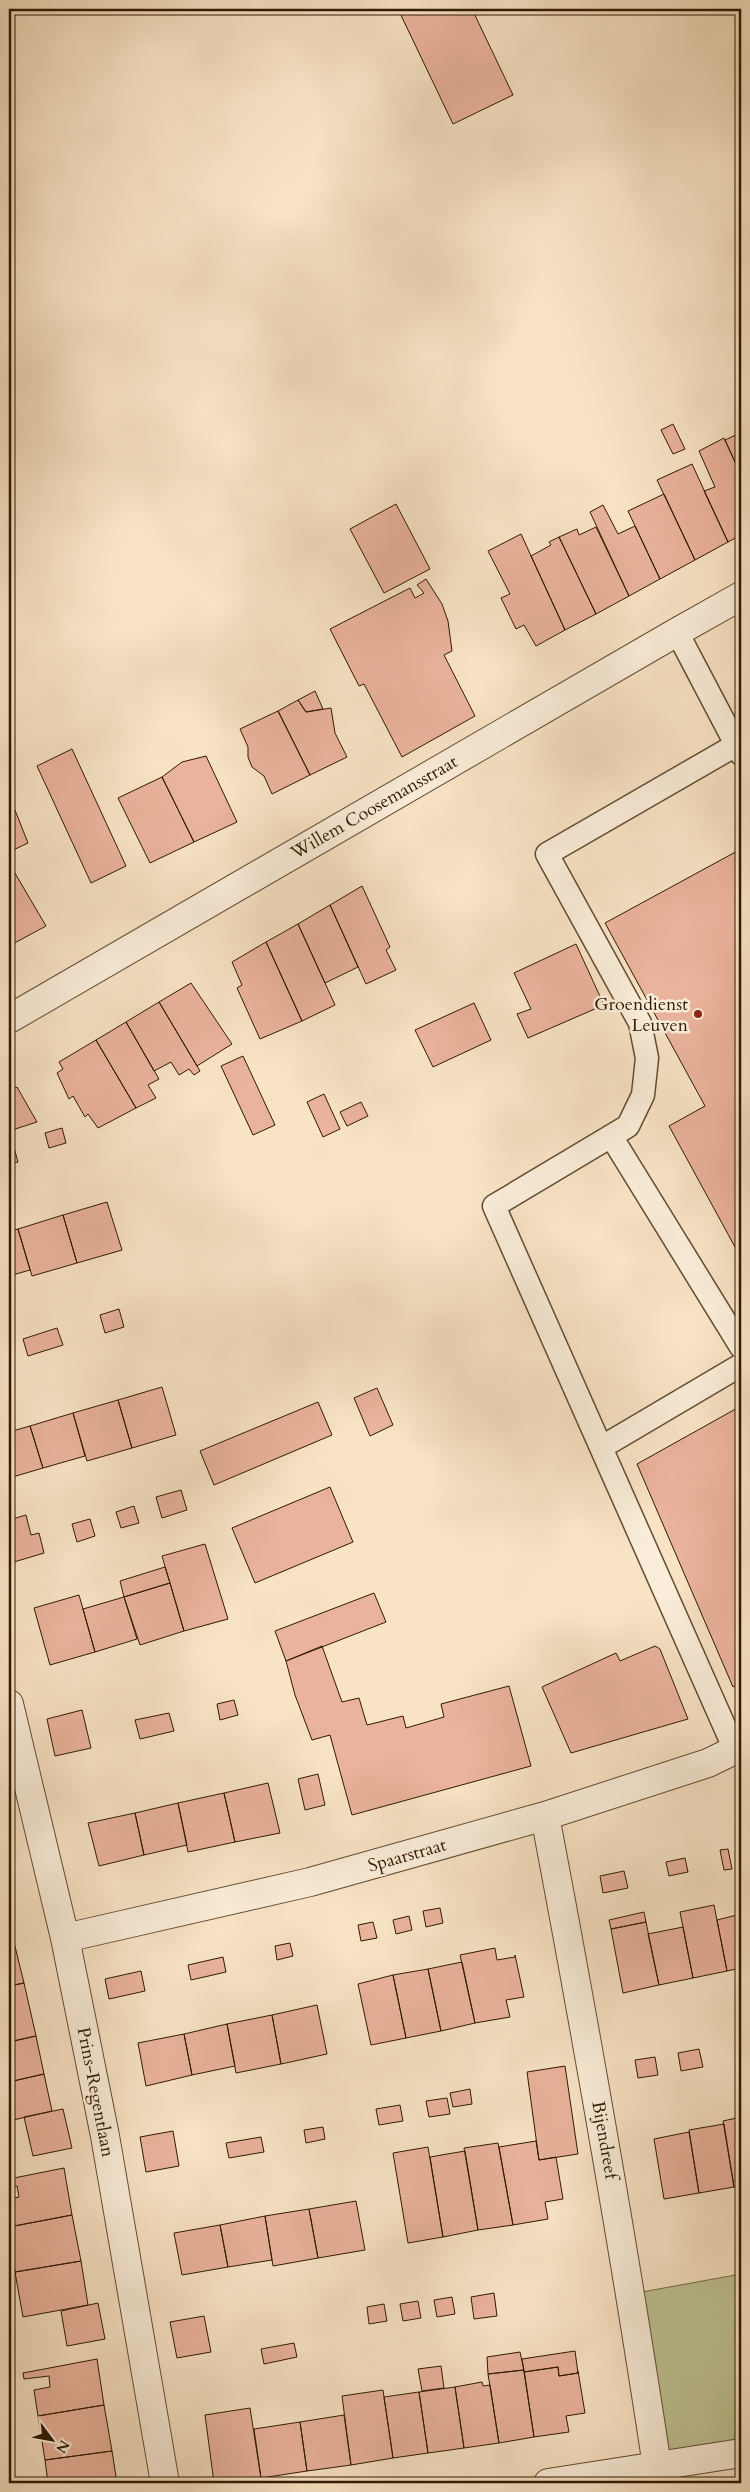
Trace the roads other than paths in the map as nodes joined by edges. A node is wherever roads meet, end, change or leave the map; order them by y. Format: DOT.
graph roads {
  1 [pos="741,596"];
  2 [pos="677,632"];
  3 [pos="739,749"];
  4 [pos="9,1019"];
  5 [pos="611,1136"];
  6 [pos="741,1347"];
  7 [pos="741,1364"];
  8 [pos="602,1447"];
  9 [pos="9,1704"];
  10 [pos="738,1749"];
  11 [pos="545,1816"];
  12 [pos="65,1938"];
  13 [pos="741,2453"];
  14 [pos="657,2466"];
  15 [pos="165,2483"];
  16 [pos="548,2483"];
  1 -- 2 [label="street, Willem Coosemansstraat"];
  2 -- 3 [label="lane"];
  2 -- 4 [label="street, Willem Coosemansstraat"];
  3 -- 5 [label="lane"];
  5 -- 6 [label="lane"];
  5 -- 8 [label="lane"];
  7 -- 8 [label="lane"];
  8 -- 10 [label="lane"];
  9 -- 12 [label="street, Prins-Regentlaan"];
  10 -- 11 [label="street, Spaarstraat"];
  11 -- 12 [label="street, Spaarstraat"];
  11 -- 14 [label="street, Bijendreef"];
  12 -- 15 [label="street, Prins-Regentlaan"];
  13 -- 14 [label="street"];
  14 -- 16 [label="street"];
}
